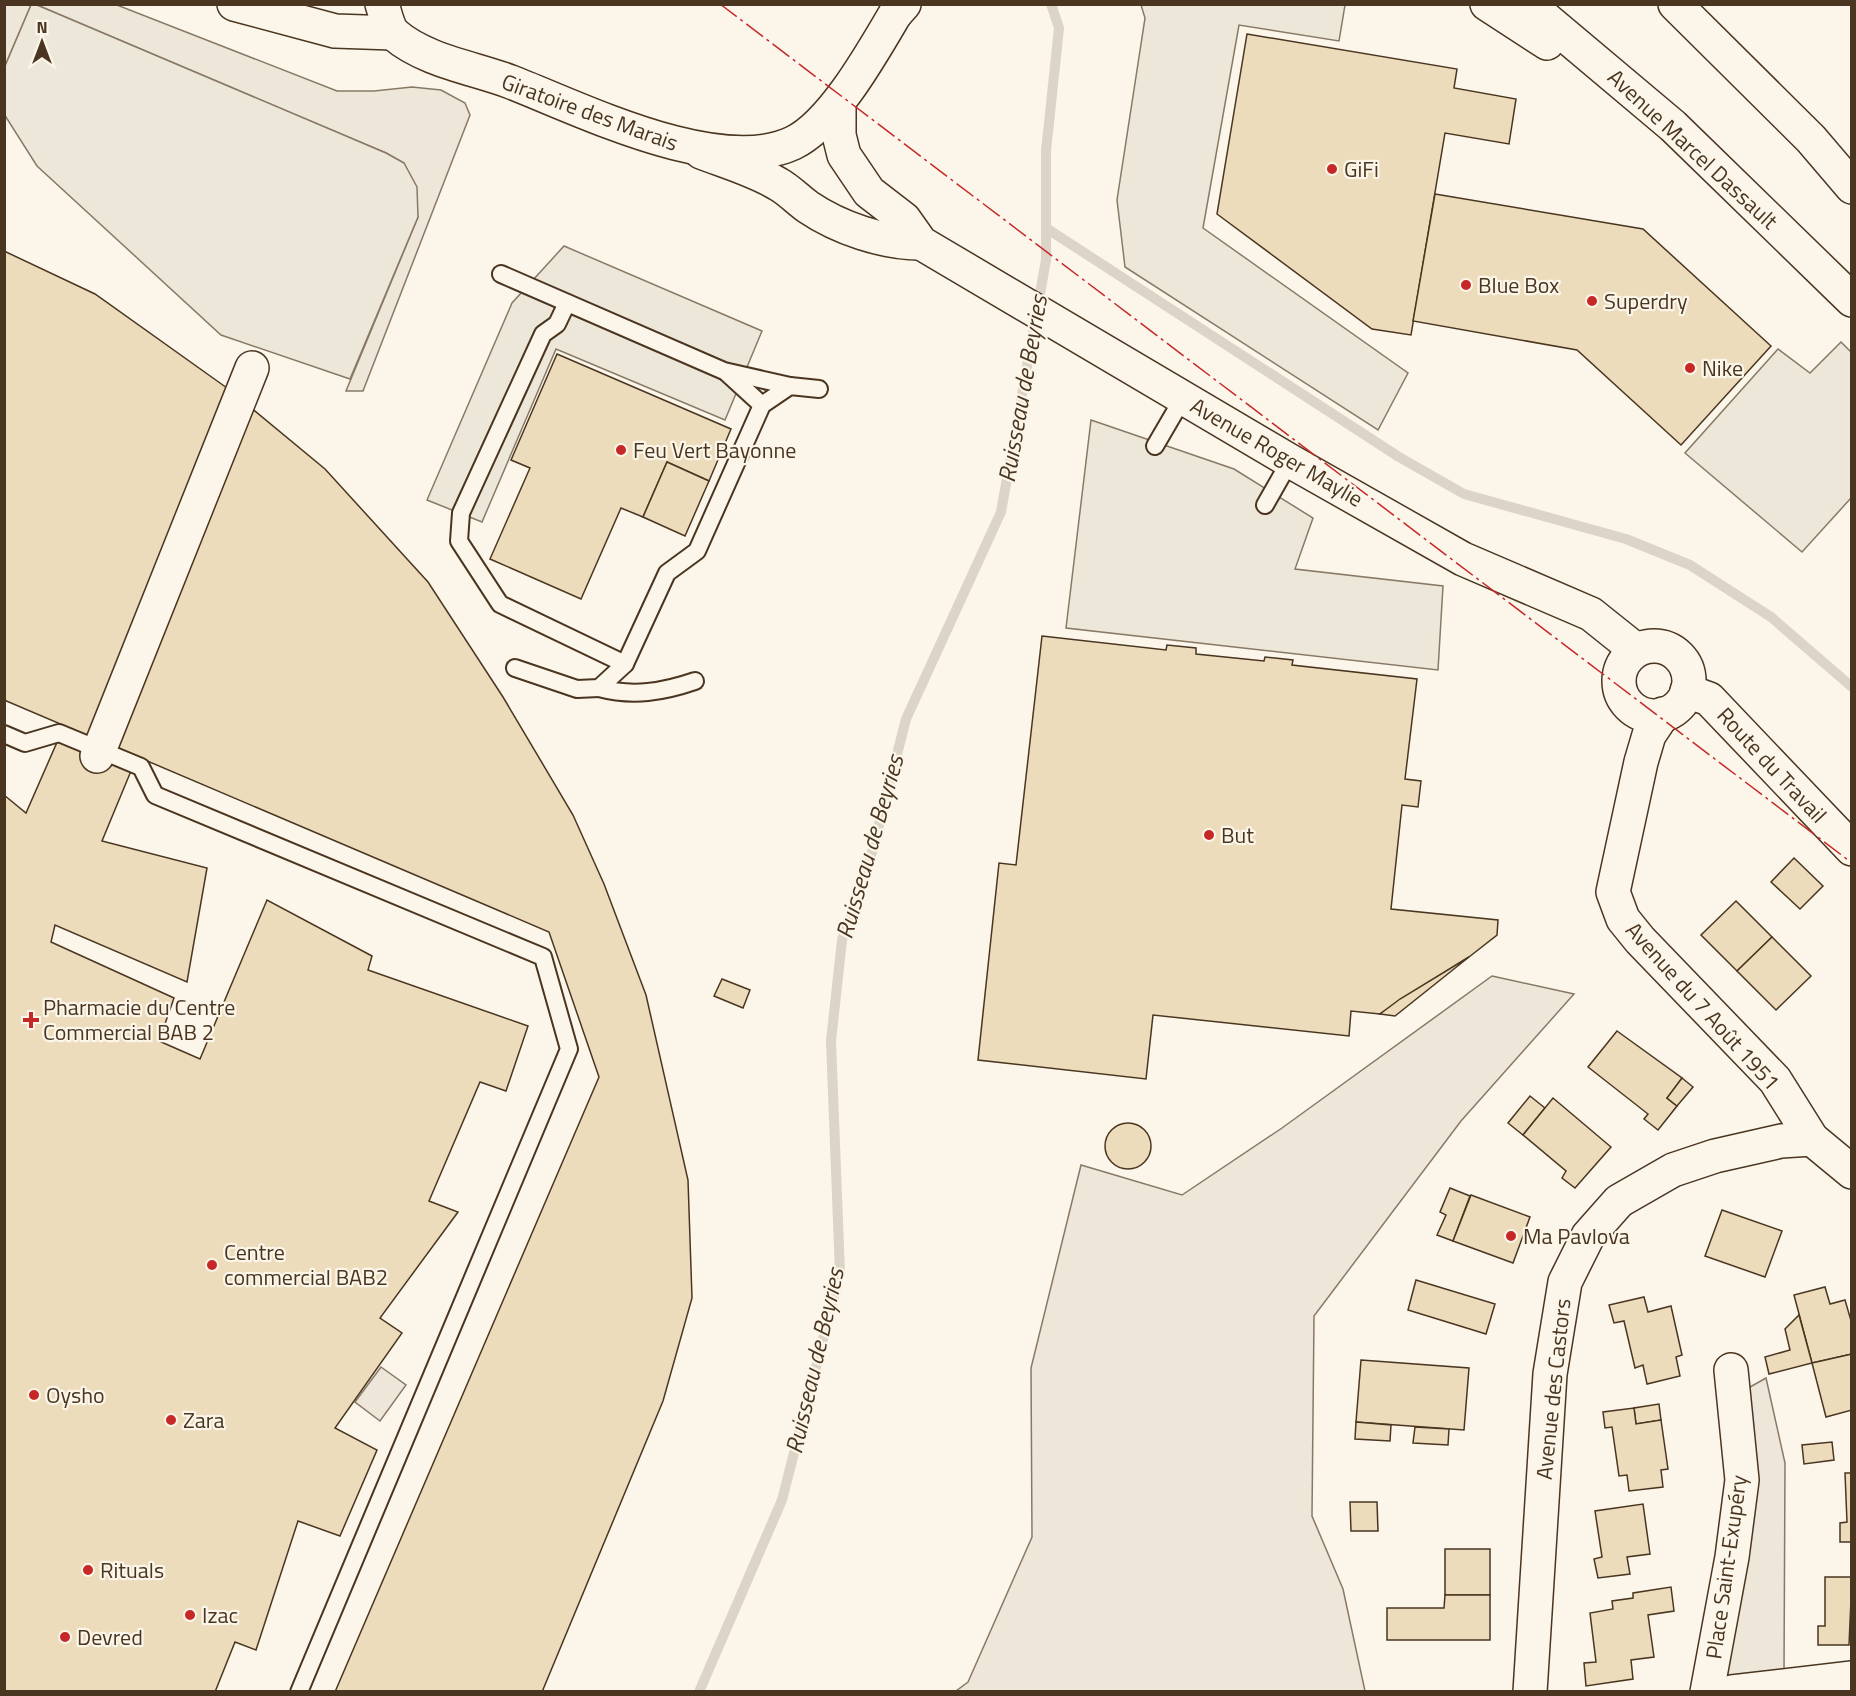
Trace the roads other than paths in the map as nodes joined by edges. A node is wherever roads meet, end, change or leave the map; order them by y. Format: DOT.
graph roads {
  1 [pos="234,4"];
  2 [pos="1486,4"];
  3 [pos="1528,4"];
  4 [pos="1675,4"];
  5 [pos="900,7"];
  6 [pos="388,19"];
  7 [pos="839,103"];
  8 [pos="1673,126"];
  9 [pos="1810,138"];
  10 [pos="688,147"];
  11 [pos="1851,158"];
  12 [pos="1851,187"];
  13 [pos="921,243"];
  14 [pos="501,274"];
  15 [pos="1851,300"];
  16 [pos="567,303"];
  17 [pos="252,368"];
  18 [pos="724,371"];
  19 [pos="790,386"];
  20 [pos="819,389"];
  21 [pos="1183,398"];
  22 [pos="762,405"];
  23 [pos="1155,446"];
  24 [pos="1290,461"];
  25 [pos="1265,505"];
  26 [pos="1636,650"];
  27 [pos="625,664"];
  28 [pos="515,668"];
  29 [pos="695,681"];
  30 [pos="599,688"];
  31 [pos="1687,691"];
  32 [pos="1663,714"];
  33 [pos="4,734"];
  34 [pos="99,753"];
  35 [pos="1851,849"];
  36 [pos="1812,1139"];
  37 [pos="1851,1172"];
  38 [pos="1731,1370"];
  39 [pos="1851,1678"];
  40 [pos="299,1692"];
  41 [pos="1530,1692"];
  42 [pos="1707,1692"];
  43 [pos="1732,1692"];
  1 -- 6 [label="street"];
  2 -- 8 [label="street"];
  3 -- 8 [label="street, Avenue Marcel Dassault"];
  4 -- 9 [label="street"];
  5 -- 7 [label="street, Giratoire des Marais"];
  6 -- 10 [label="street, Giratoire des Marais"];
  7 -- 10 [label="street, Giratoire des Marais"];
  7 -- 13 [label="street, Avenue Roger Maylie"];
  8 -- 15 [label="street, Avenue Marcel Dassault"];
  9 -- 11 [label="street"];
  9 -- 12 [label="street"];
  10 -- 13 [label="street, Avenue Roger Maylie"];
  13 -- 21 [label="street, Avenue Roger Maylie"];
  14 -- 16 [label="lane"];
  16 -- 18 [label="lane"];
  16 -- 27 [label="lane"];
  17 -- 34 [label="street"];
  18 -- 19 [label="lane"];
  18 -- 22 [label="lane"];
  19 -- 20 [label="lane"];
  19 -- 22 [label="lane"];
  21 -- 23 [label="lane"];
  21 -- 24 [label="street, Avenue Roger Maylie"];
  22 -- 27 [label="lane"];
  24 -- 25 [label="lane"];
  24 -- 26 [label="street, Avenue Roger Maylie"];
  26 -- 31 [label="street"];
  26 -- 32 [label="street"];
  27 -- 30 [label="lane"];
  28 -- 30 [label="lane"];
  29 -- 30 [label="lane"];
  31 -- 32 [label="street"];
  31 -- 35 [label="street, Route du Travail"];
  32 -- 36 [label="street, Avenue du 7 Août 1951"];
  33 -- 34 [label="lane"];
  34 -- 40 [label="lane"];
  36 -- 37 [label="street, Avenue du 7 Août 1951"];
  36 -- 41 [label="street, Avenue des Castors"];
  38 -- 42 [label="street, Place Saint-Exupéry"];
  39 -- 43 [label="street"];
}
